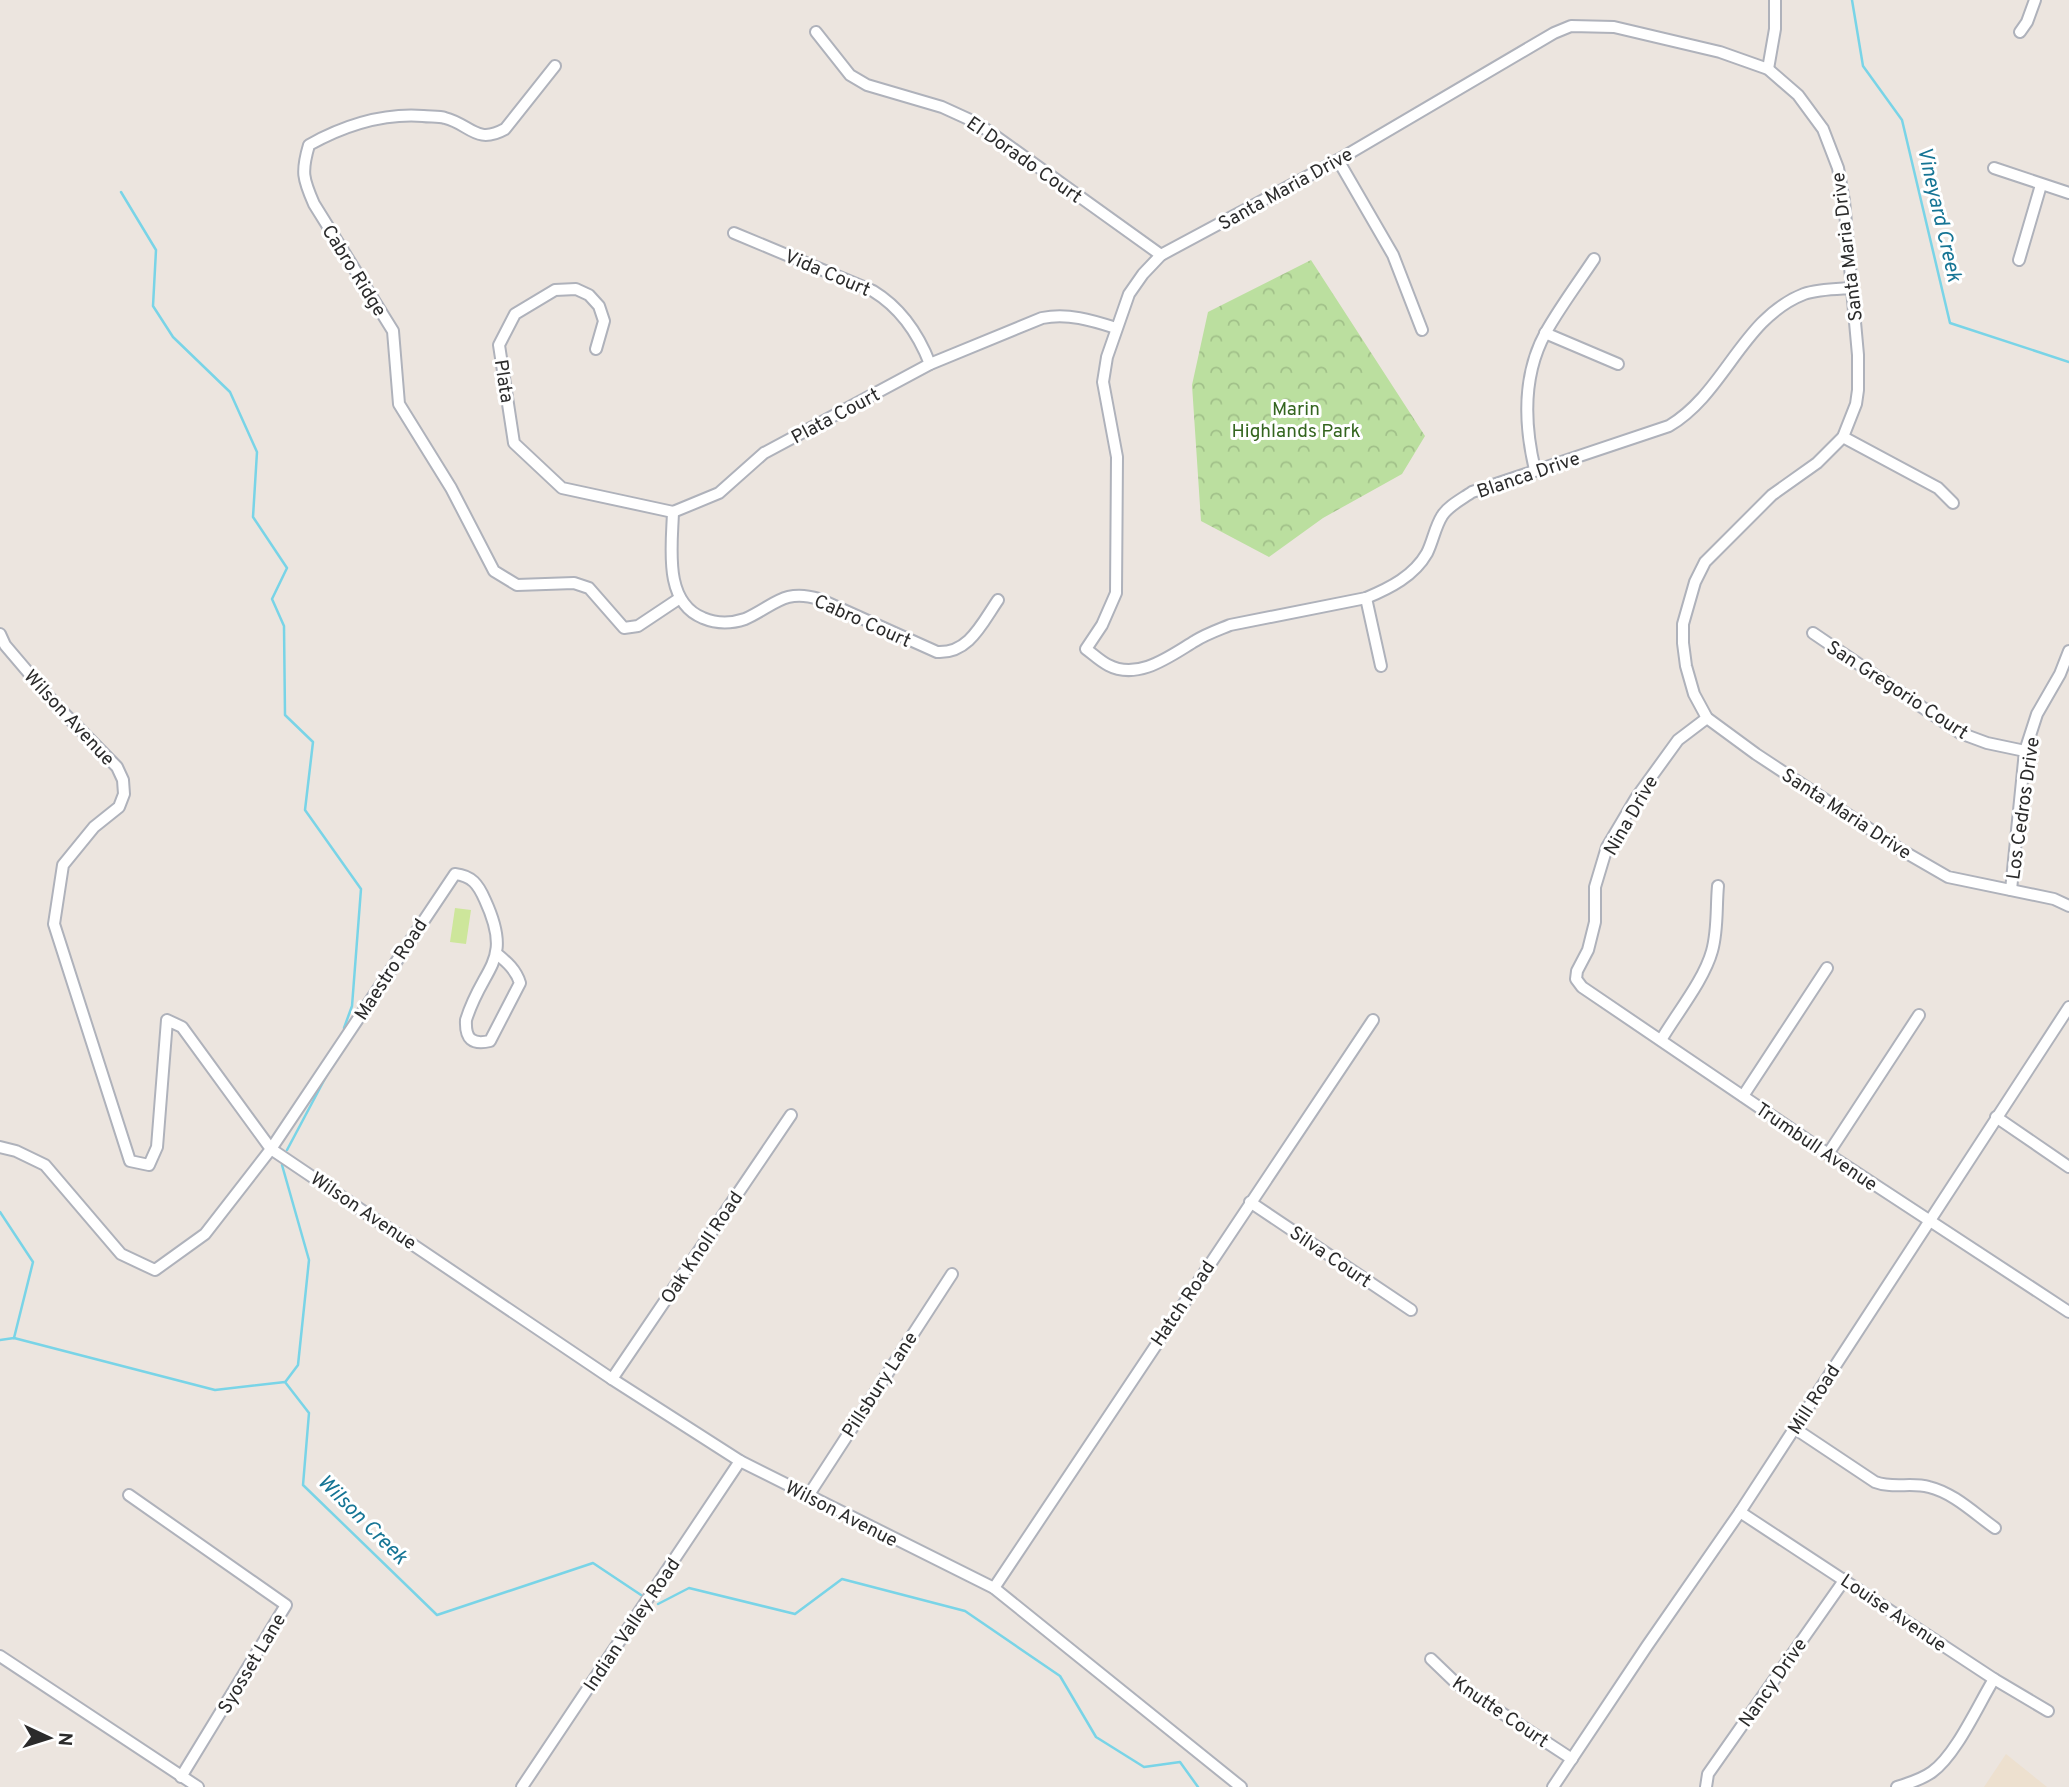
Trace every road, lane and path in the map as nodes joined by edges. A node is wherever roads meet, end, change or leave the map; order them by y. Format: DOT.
graph roads {
  1 [pos="1775,0"];
  2 [pos="2035,0"];
  3 [pos="816,32"];
  4 [pos="2020,32"];
  5 [pos="555,66"];
  6 [pos="1768,69"];
  7 [pos="1338,160"];
  8 [pos="1994,168"];
  9 [pos="2041,185"];
  10 [pos="2069,193"];
  11 [pos="734,233"];
  12 [pos="1161,255"];
  13 [pos="1594,259"];
  14 [pos="2019,260"];
  15 [pos="1852,288"];
  16 [pos="1116,328"];
  17 [pos="1422,330"];
  18 [pos="1545,333"];
  19 [pos="596,349"];
  20 [pos="930,364"];
  21 [pos="1618,364"];
  22 [pos="1843,437"];
  23 [pos="1535,470"];
  24 [pos="1953,503"];
  25 [pos="673,512"];
  26 [pos="680,598"];
  27 [pos="1366,598"];
  28 [pos="998,600"];
  29 [pos="1813,633"];
  30 [pos="0,634"];
  31 [pos="1086,649"];
  32 [pos="2069,651"];
  33 [pos="1381,666"];
  34 [pos="1707,718"];
  35 [pos="2025,751"];
  36 [pos="1718,886"];
  37 [pos="2011,890"];
  38 [pos="2069,906"];
  39 [pos="497,954"];
  40 [pos="1827,968"];
  41 [pos="1577,971"];
  42 [pos="2069,1007"];
  43 [pos="1919,1015"];
  44 [pos="1373,1020"];
  45 [pos="1661,1040"];
  46 [pos="1743,1096"];
  47 [pos="791,1115"];
  48 [pos="1996,1117"];
  49 [pos="0,1147"];
  50 [pos="271,1149"];
  51 [pos="1828,1154"];
  52 [pos="2069,1167"];
  53 [pos="1250,1202"];
  54 [pos="1929,1220"];
  55 [pos="952,1274"];
  56 [pos="1411,1310"];
  57 [pos="2069,1312"];
  58 [pos="612,1379"];
  59 [pos="1794,1428"];
  60 [pos="740,1461"];
  61 [pos="129,1495"];
  62 [pos="808,1496"];
  63 [pos="1740,1513"];
  64 [pos="1995,1528"];
  65 [pos="1845,1579"];
  66 [pos="993,1588"];
  67 [pos="0,1656"];
  68 [pos="1431,1660"];
  69 [pos="1994,1679"];
  70 [pos="2048,1711"];
  71 [pos="1573,1759"];
  72 [pos="181,1776"];
  73 [pos="198,1787"];
  74 [pos="522,1787"];
  75 [pos="1241,1787"];
  76 [pos="1553,1787"];
  77 [pos="1706,1787"];
  78 [pos="1896,1787"];
  1 -- 6 [label="street"];
  2 -- 4 [label="street"];
  3 -- 12 [label="street, El Dorado Court"];
  5 -- 26 [label="street, Cabro Ridge"];
  6 -- 7 [label="street, Santa Maria Drive"];
  6 -- 15 [label="street, Santa Maria Drive"];
  7 -- 12 [label="street, Santa Maria Drive"];
  7 -- 17 [label="street"];
  8 -- 9 [label="street"];
  9 -- 10 [label="street"];
  9 -- 14 [label="street"];
  11 -- 20 [label="street, Vida Court"];
  12 -- 16 [label="street, Santa Maria Drive"];
  13 -- 18 [label="street"];
  15 -- 22 [label="street, Santa Maria Drive"];
  15 -- 23 [label="street, Blanca Drive"];
  16 -- 20 [label="street, Plata Court"];
  16 -- 31 [label="street, Santa Maria Drive"];
  18 -- 21 [label="street"];
  18 -- 23 [label="street"];
  19 -- 25 [label="street, Plata"];
  20 -- 25 [label="street, Plata Court"];
  22 -- 24 [label="street"];
  22 -- 34 [label="street, Santa Maria Drive"];
  23 -- 27 [label="street, Blanca Drive"];
  25 -- 26 [label="street"];
  26 -- 28 [label="street, Cabro Court"];
  27 -- 31 [label="street, Blanca Drive"];
  27 -- 33 [label="street"];
  29 -- 35 [label="street, San Gregorio Court"];
  30 -- 50 [label="street, Wilson Avenue"];
  32 -- 35 [label="street, Los Cedros Drive"];
  34 -- 37 [label="street, Santa Maria Drive"];
  34 -- 41 [label="street, Nina Drive"];
  35 -- 37 [label="street, Los Cedros Drive"];
  36 -- 45 [label="street"];
  37 -- 38 [label="street, Santa Maria Drive"];
  39 -- 39 [label="street"];
  39 -- 50 [label="street, Maestro Road"];
  40 -- 46 [label="street"];
  41 -- 45 [label="street, Trumbull Avenue"];
  42 -- 48 [label="street, Mill Road"];
  43 -- 51 [label="street"];
  44 -- 53 [label="street, Hatch Road"];
  45 -- 46 [label="street, Trumbull Avenue"];
  46 -- 51 [label="street, Trumbull Avenue"];
  47 -- 58 [label="street, Oak Knoll Road"];
  48 -- 52 [label="street"];
  48 -- 54 [label="street, Mill Road"];
  49 -- 50 [label="street"];
  50 -- 58 [label="street, Wilson Avenue"];
  51 -- 54 [label="street, Trumbull Avenue"];
  53 -- 56 [label="street, Silva Court"];
  53 -- 66 [label="street, Hatch Road"];
  54 -- 57 [label="street, Trumbull Avenue"];
  54 -- 59 [label="street, Mill Road"];
  55 -- 62 [label="street, Pillsbury Lane"];
  58 -- 60 [label="street, Wilson Avenue"];
  59 -- 63 [label="street, Mill Road"];
  59 -- 64 [label="street"];
  60 -- 62 [label="street, Wilson Avenue"];
  60 -- 74 [label="street, Indian Valley Road"];
  61 -- 72 [label="street, Syosset Lane"];
  62 -- 66 [label="street, Wilson Avenue"];
  63 -- 65 [label="street, Louise Avenue"];
  63 -- 71 [label="street, Mill Road"];
  65 -- 69 [label="street, Louise Avenue"];
  65 -- 77 [label="street, Nancy Drive"];
  66 -- 75 [label="street, Wilson Avenue"];
  67 -- 72 [label="street"];
  68 -- 71 [label="street, Knutte Court"];
  69 -- 70 [label="street, Louise Avenue"];
  69 -- 78 [label="street"];
  71 -- 76 [label="street, Mill Road"];
  72 -- 73 [label="street"];
}
